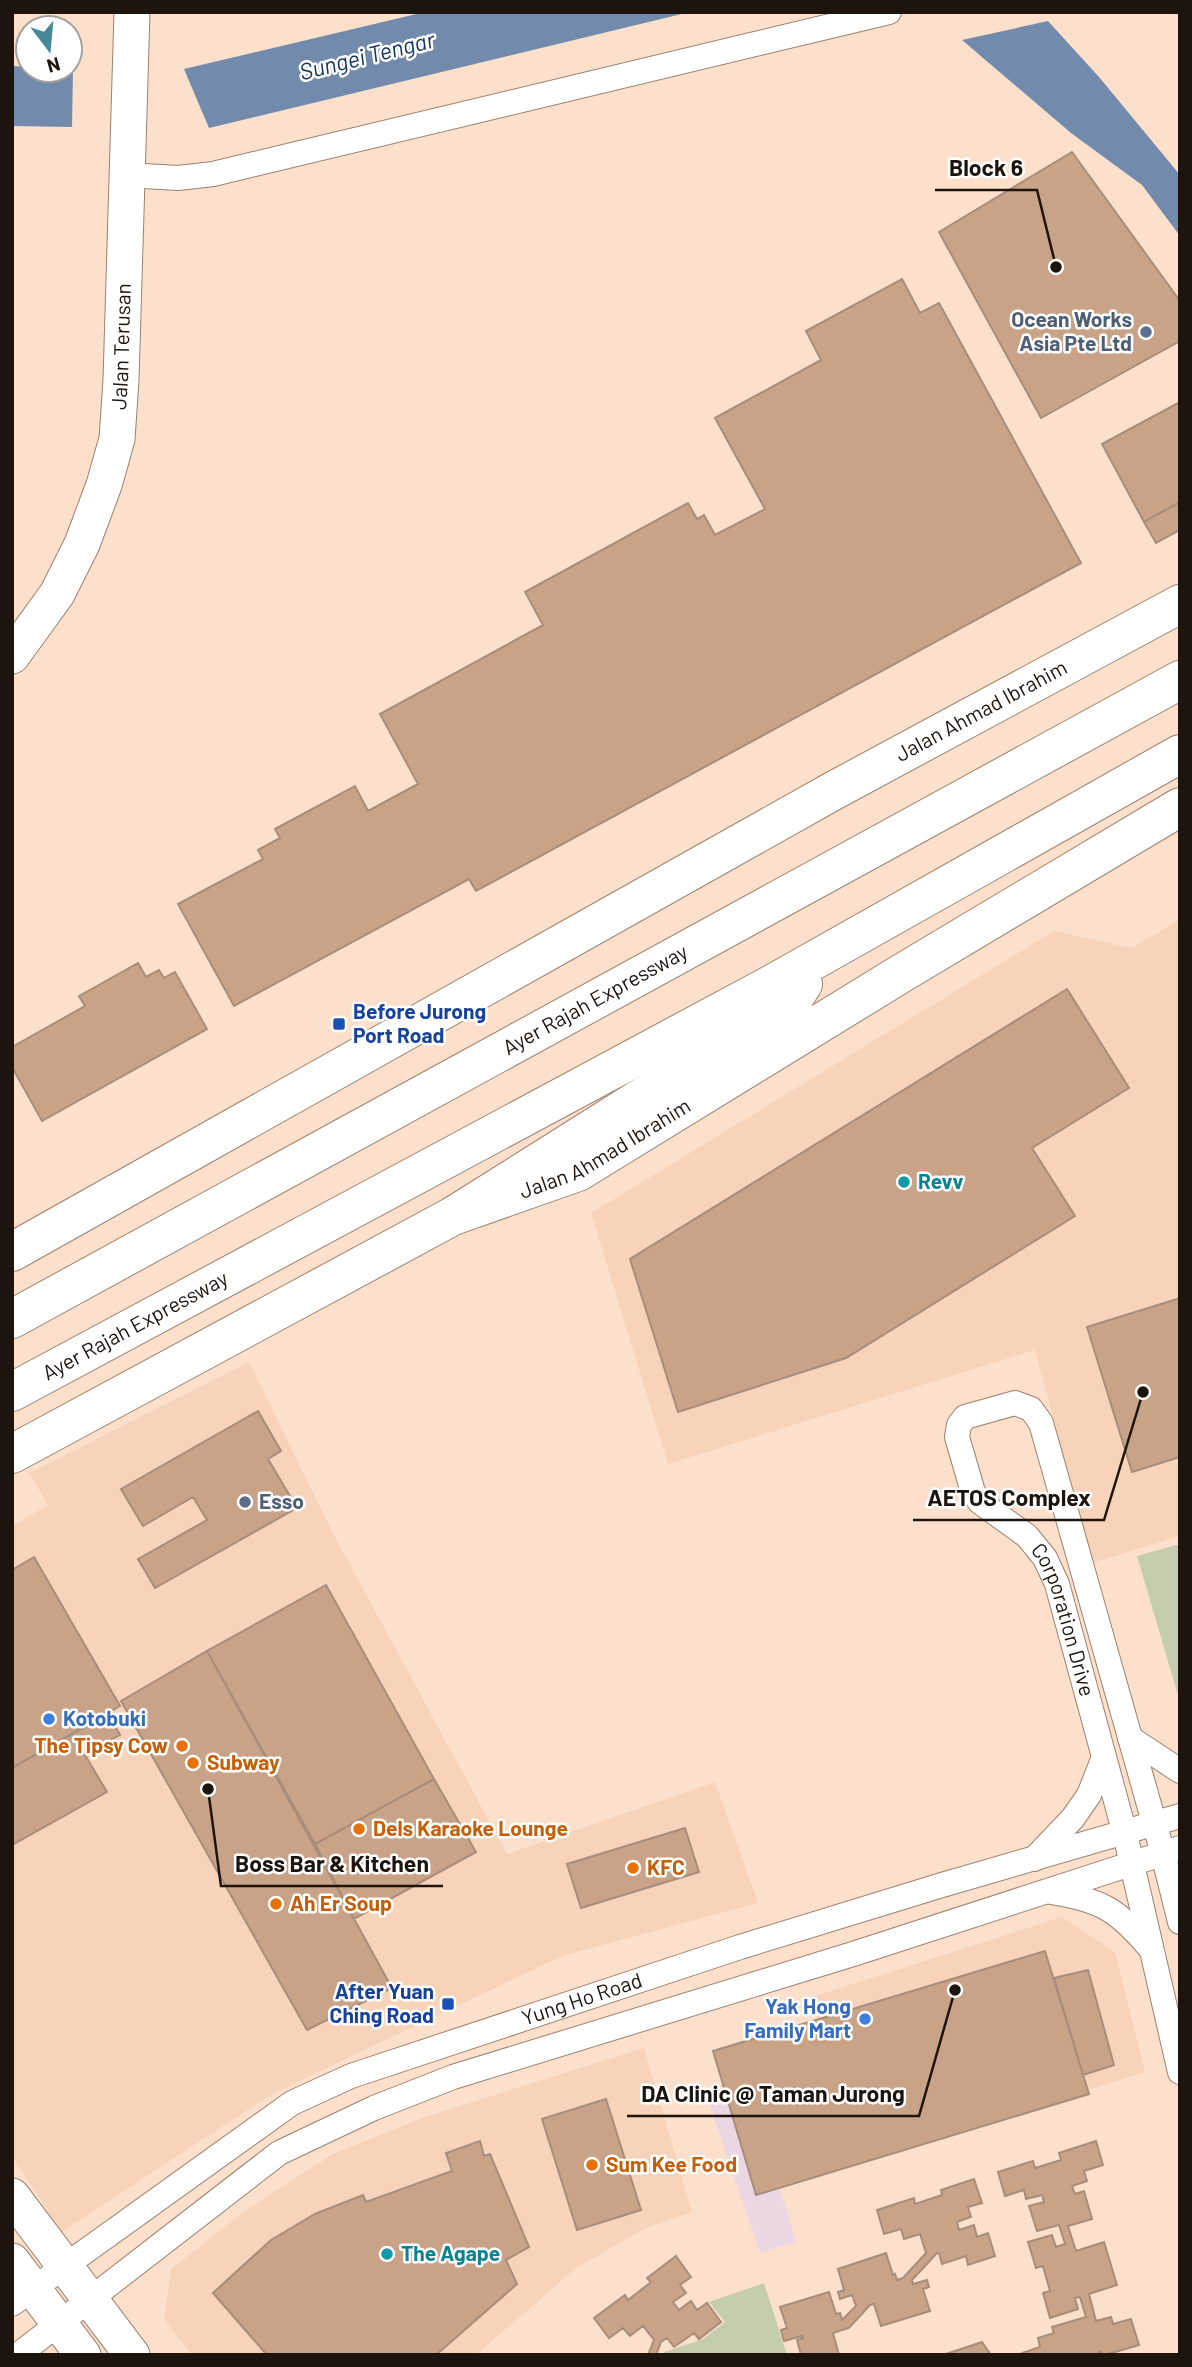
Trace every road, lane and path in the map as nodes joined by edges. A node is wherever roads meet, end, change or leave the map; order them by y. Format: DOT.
graph roads {
  1 [pos="132,12"];
  2 [pos="889,12"];
  3 [pos="127,175"];
  4 [pos="1180,604"];
  5 [pos="12,656"];
  6 [pos="1180,680"];
  7 [pos="1180,754"];
  8 [pos="1180,807"];
  9 [pos="814,960"];
  10 [pos="453,1216"];
  11 [pos="12,1252"];
  12 [pos="12,1320"];
  13 [pos="12,1392"];
  14 [pos="12,1454"];
  15 [pos="1130,1738"];
  16 [pos="1104,1757"];
  17 [pos="1180,1771"];
  18 [pos="1180,1816"];
  19 [pos="1154,1824"];
  20 [pos="1125,1834"];
  21 [pos="1171,1851"];
  22 [pos="1034,1859"];
  23 [pos="1133,1865"];
  24 [pos="1046,1892"];
  25 [pos="1180,1922"];
  26 [pos="1152,1951"];
  27 [pos="1180,2072"];
  28 [pos="12,2196"];
  29 [pos="12,2261"];
  30 [pos="64,2266"];
  31 [pos="23,2296"];
  32 [pos="89,2300"];
  33 [pos="60,2324"];
  34 [pos="18,2355"];
  35 [pos="83,2355"];
  36 [pos="132,2355"];
  1 -- 3 [label="street, Jalan Terusan"];
  2 -- 3 [label="street"];
  3 -- 5 [label="street, Jalan Terusan"];
  4 -- 11 [label="main road, Jalan Ahmad Ibrahim"];
  6 -- 12 [label="main road, Ayer Rajah Expressway"];
  7 -- 9 [label="main road, Ayer Rajah Expressway"];
  8 -- 10 [label="main road, Jalan Ahmad Ibrahim"];
  9 -- 10 [label="main road"];
  9 -- 13 [label="main road, Ayer Rajah Expressway"];
  10 -- 14 [label="main road, Jalan Ahmad Ibrahim"];
  15 -- 16 [label="street, Corporation Drive"];
  15 -- 17 [label="street"];
  15 -- 19 [label="street, Corporation Drive"];
  16 -- 20 [label="street, Corporation Drive"];
  16 -- 22 [label="street"];
  18 -- 19 [label="street, Yung Ho Road"];
  19 -- 20 [label="street, Yung Ho Road"];
  19 -- 21 [label="street, Corporation Drive"];
  20 -- 22 [label="street, Yung Ho Road"];
  20 -- 23 [label="street, Corporation Drive"];
  21 -- 23 [label="street, Yung Ho Road"];
  21 -- 25 [label="street, Corporation Drive"];
  22 -- 30 [label="street, Yung Ho Road"];
  23 -- 24 [label="street, Yung Ho Road"];
  23 -- 26 [label="street, Corporation Drive"];
  24 -- 26 [label="street"];
  24 -- 32 [label="street, Yung Ho Road"];
  26 -- 27 [label="street, Corporation Drive"];
  28 -- 30 [label="street"];
  29 -- 31 [label="street"];
  30 -- 31 [label="street, Yung Ho Road"];
  30 -- 32 [label="street"];
  31 -- 33 [label="street"];
  32 -- 33 [label="street, Yung Ho Road"];
  32 -- 36 [label="street"];
  33 -- 34 [label="street, Yung Ho Road"];
  33 -- 35 [label="street"];
}
